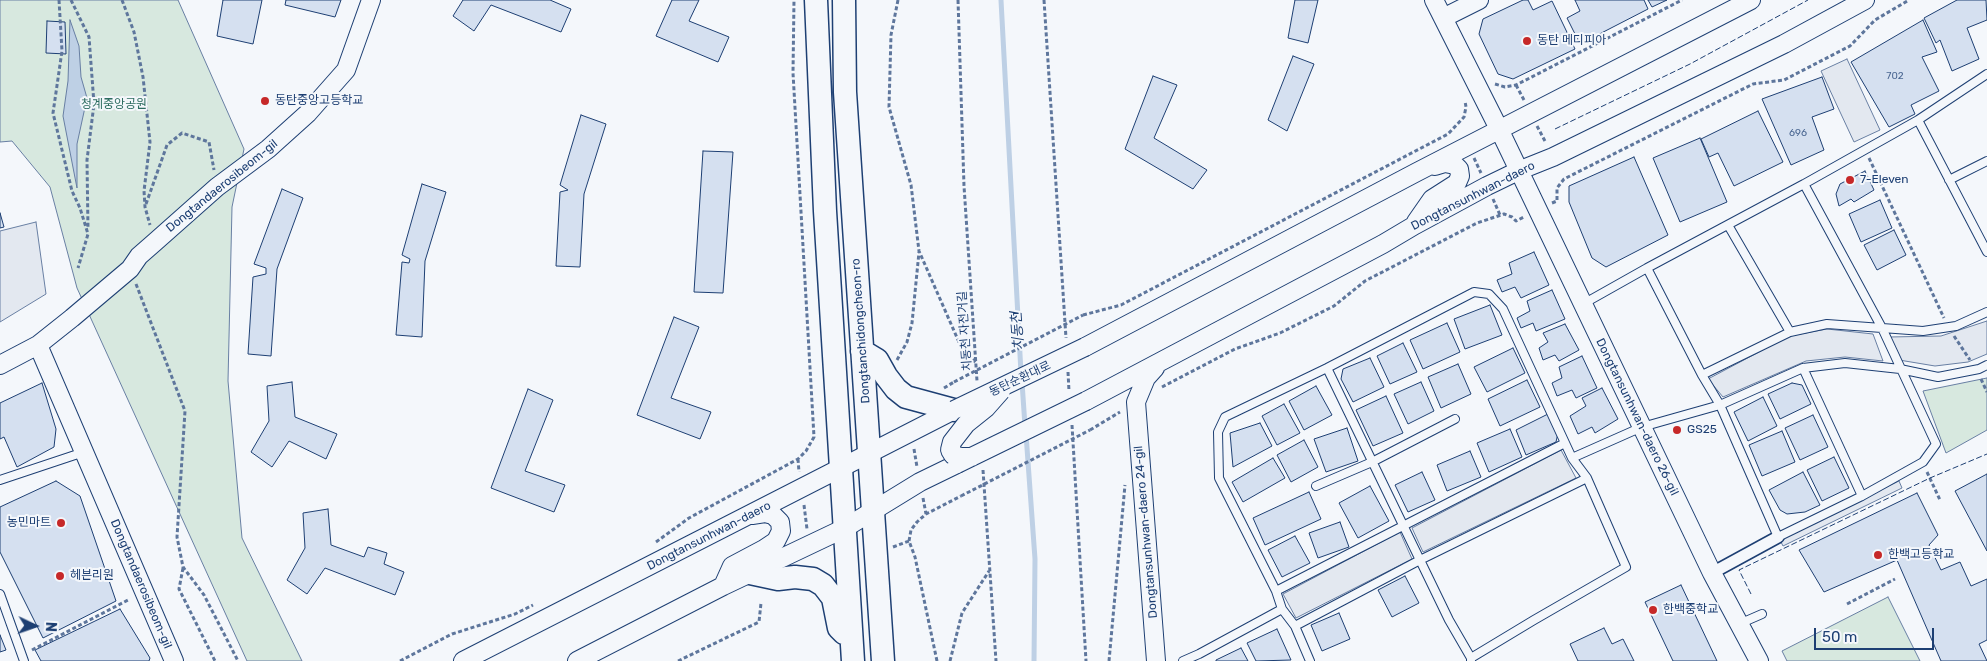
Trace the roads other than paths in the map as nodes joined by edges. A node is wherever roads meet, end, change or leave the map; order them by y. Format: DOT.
graph roads {
  1 [pos="371,0"];
  2 [pos="816,0"];
  3 [pos="844,0"];
  4 [pos="1434,0"];
  5 [pos="1479,0"];
  6 [pos="1751,0"];
  7 [pos="1865,0"];
  8 [pos="1443,18"];
  9 [pos="1987,74"];
  10 [pos="1918,120"];
  11 [pos="1500,131"];
  12 [pos="1987,162"];
  13 [pos="1518,171"];
  14 [pos="1417,172"];
  15 [pos="1949,180"];
  16 [pos="1804,184"];
  17 [pos="1415,225"];
  18 [pos="1728,225"];
  19 [pos="1987,252"];
  20 [pos="1647,268"];
  21 [pos="1582,304"];
  22 [pos="1987,312"];
  23 [pos="1882,328"];
  24 [pos="1790,332"];
  25 [pos="38,345"];
  26 [pos="862,351"];
  27 [pos="0,365"];
  28 [pos="1157,365"];
  29 [pos="1987,365"];
  30 [pos="1327,368"];
  31 [pos="1803,368"];
  32 [pos="1900,369"];
  33 [pos="1702,376"];
  34 [pos="1006,385"];
  35 [pos="1086,398"];
  36 [pos="1136,402"];
  37 [pos="1720,405"];
  38 [pos="954,410"];
  39 [pos="1455,419"];
  40 [pos="1642,427"];
  41 [pos="1565,443"];
  42 [pos="84,452"];
  43 [pos="869,452"];
  44 [pos="1572,458"];
  45 [pos="971,461"];
  46 [pos="1372,462"];
  47 [pos="841,468"];
  48 [pos="1587,478"];
  49 [pos="0,480"];
  50 [pos="1316,486"];
  51 [pos="1862,496"];
  52 [pos="873,512"];
  53 [pos="748,516"];
  54 [pos="1403,526"];
  55 [pos="845,528"];
  56 [pos="1778,537"];
  57 [pos="1420,560"];
  58 [pos="750,573"];
  59 [pos="1712,573"];
  60 [pos="723,586"];
  61 [pos="1276,591"];
  62 [pos="0,594"];
  63 [pos="1282,609"];
  64 [pos="1762,614"];
  65 [pos="1739,624"];
  66 [pos="1294,626"];
  67 [pos="853,650"];
  68 [pos="23,658"];
  69 [pos="1471,660"];
  70 [pos="174,661"];
  71 [pos="463,661"];
  72 [pos="577,661"];
  73 [pos="883,661"];
  74 [pos="1156,661"];
  75 [pos="1183,661"];
  76 [pos="1310,661"];
  77 [pos="1759,661"];
  1 -- 25 [label="street, Dongtandaerosibeom-gil"];
  2 -- 47 [label="main road"];
  3 -- 26 [label="main road, Dongtanchidongcheon-ro"];
  4 -- 8 [label="street, Dongtansunhwan-daero 26-gil"];
  5 -- 8 [label="street"];
  6 -- 11 [label="street"];
  7 -- 13 [label="street, Dongtansunhwan-daero"];
  8 -- 11 [label="street, Dongtansunhwan-daero 26-gil"];
  9 -- 10 [label="lane"];
  10 -- 15 [label="lane"];
  10 -- 16 [label="lane"];
  11 -- 13 [label="street, Dongtansunhwan-daero 26-gil"];
  11 -- 14 [label="street"];
  12 -- 15 [label="lane"];
  13 -- 17 [label="street, Dongtansunhwan-daero"];
  13 -- 21 [label="street, Dongtansunhwan-daero 26-gil"];
  14 -- 17 [label="street"];
  14 -- 34 [label="street, 동탄순환대로, bridge"];
  15 -- 19 [label="lane"];
  16 -- 18 [label="lane"];
  16 -- 23 [label="lane"];
  17 -- 28 [label="street, Dongtansunhwan-daero"];
  18 -- 20 [label="lane"];
  18 -- 24 [label="lane"];
  20 -- 21 [label="lane"];
  20 -- 33 [label="lane"];
  21 -- 40 [label="street, Dongtansunhwan-daero 26-gil"];
  22 -- 23 [label="lane"];
  23 -- 24 [label="lane"];
  23 -- 32 [label="lane"];
  24 -- 33 [label="lane"];
  25 -- 27 [label="street, Dongtandaerosibeom-gil"];
  25 -- 42 [label="street, Dongtandaerosibeom-gil"];
  26 -- 38 [label="main road"];
  26 -- 43 [label="main road, Dongtanchidongcheon-ro"];
  28 -- 35 [label="street, Dongtansunhwan-daero"];
  28 -- 36 [label="street"];
  29 -- 32 [label="lane"];
  30 -- 41 [label="lane"];
  30 -- 46 [label="lane"];
  30 -- 61 [label="lane"];
  31 -- 32 [label="lane"];
  31 -- 37 [label="lane"];
  31 -- 51 [label="lane"];
  32 -- 51 [label="lane"];
  33 -- 37 [label="lane"];
  34 -- 38 [label="street, 동탄순환대로, bridge"];
  34 -- 45 [label="street, bridge"];
  35 -- 36 [label="street"];
  35 -- 45 [label="street, bridge"];
  36 -- 74 [label="street, Dongtansunhwan-daero 24-gil"];
  37 -- 40 [label="lane"];
  37 -- 56 [label="lane"];
  38 -- 43 [label="street, Dongtansunhwan-daero"];
  39 -- 46 [label="lane"];
  40 -- 44 [label="lane"];
  40 -- 59 [label="street, Dongtansunhwan-daero 26-gil"];
  41 -- 44 [label="lane"];
  41 -- 54 [label="lane"];
  42 -- 49 [label="lane"];
  42 -- 70 [label="street, Dongtandaerosibeom-gil"];
  43 -- 47 [label="street, Dongtansunhwan-daero"];
  43 -- 52 [label="main road, Dongtanchidongcheon-ro"];
  44 -- 48 [label="lane"];
  45 -- 52 [label="street"];
  46 -- 50 [label="lane"];
  46 -- 54 [label="lane"];
  47 -- 53 [label="street, Dongtansunhwan-daero"];
  47 -- 55 [label="main road"];
  48 -- 57 [label="lane"];
  48 -- 69 [label="lane"];
  51 -- 56 [label="lane"];
  52 -- 55 [label="street"];
  52 -- 73 [label="main road, Dongtanchidongcheon-ro"];
  53 -- 60 [label="street"];
  53 -- 71 [label="street, Dongtansunhwan-daero"];
  54 -- 57 [label="lane"];
  54 -- 61 [label="lane"];
  55 -- 58 [label="street"];
  55 -- 67 [label="main road"];
  56 -- 59 [label="street"];
  57 -- 66 [label="lane"];
  57 -- 69 [label="lane"];
  58 -- 60 [label="street"];
  58 -- 67 [label="main road"];
  59 -- 65 [label="street, Dongtansunhwan-daero 26-gil"];
  60 -- 72 [label="street"];
  61 -- 63 [label="lane"];
  62 -- 68 [label="lane"];
  63 -- 66 [label="lane"];
  63 -- 75 [label="lane"];
  64 -- 65 [label="lane"];
  65 -- 77 [label="street, Dongtansunhwan-daero 26-gil"];
  66 -- 76 [label="lane"];
}
